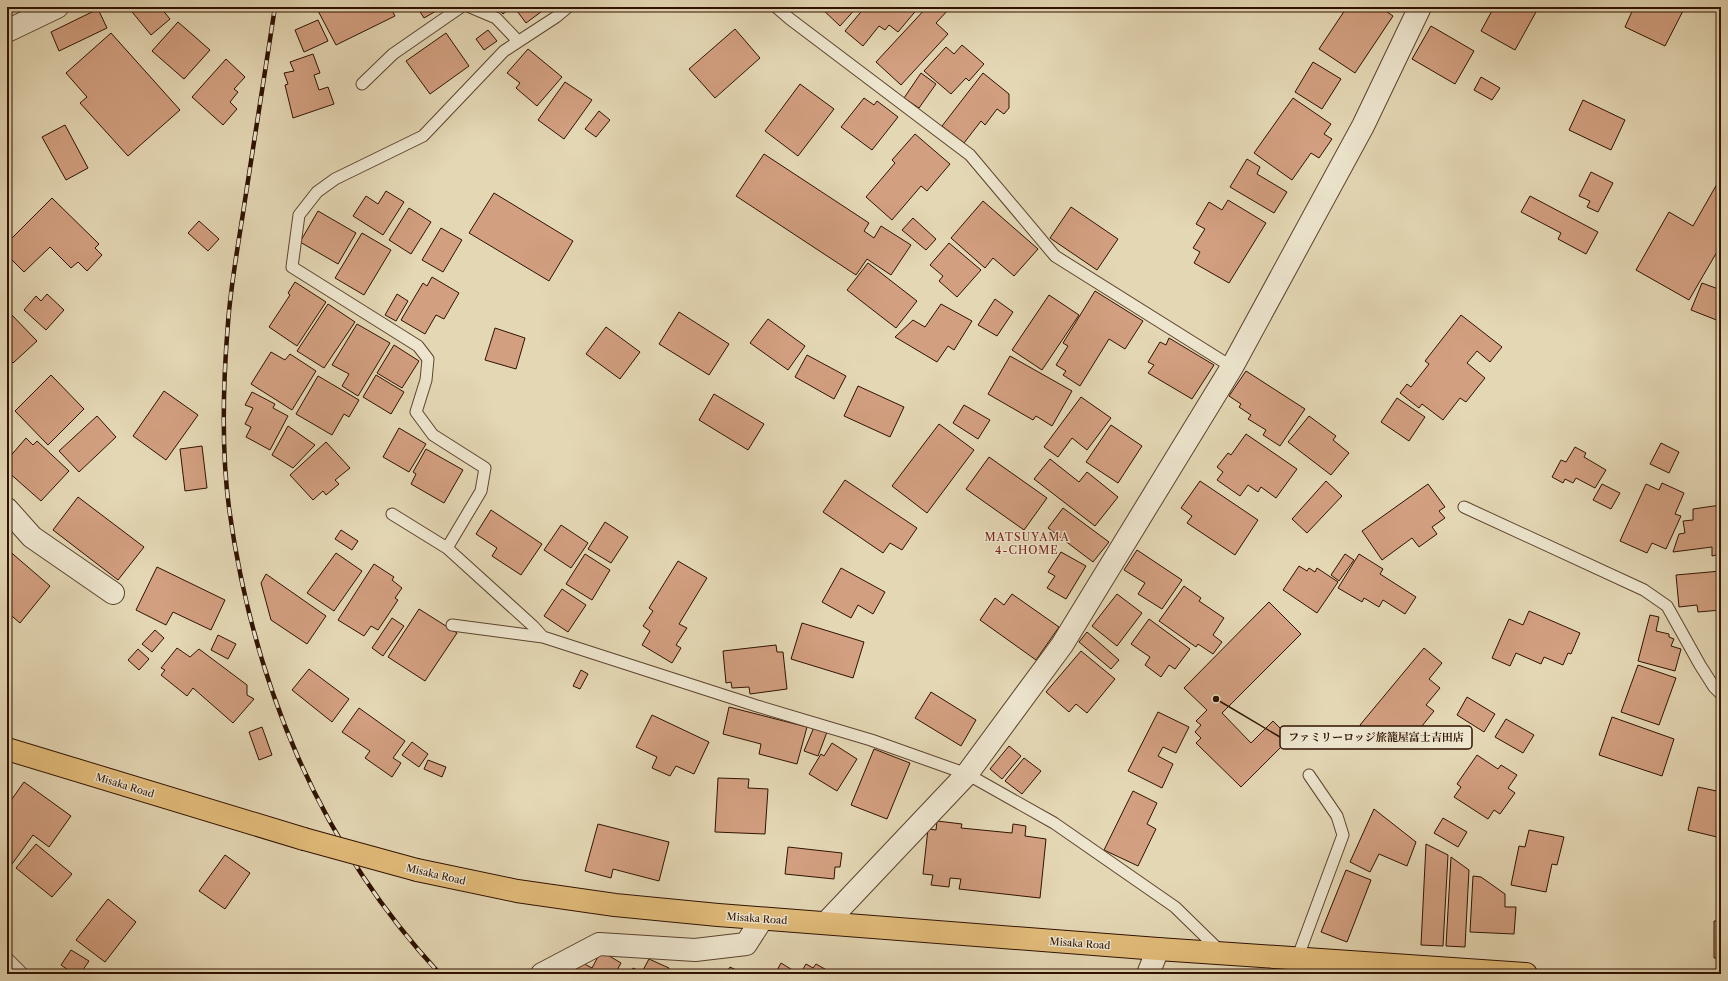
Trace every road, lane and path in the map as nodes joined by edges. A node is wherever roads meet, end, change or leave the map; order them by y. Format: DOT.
graph roads {
  1 [pos="57,7"];
  2 [pos="461,7"];
  3 [pos="470,7"];
  4 [pos="568,7"];
  5 [pos="776,7"];
  6 [pos="1420,7"];
  7 [pos="7,31"];
  8 [pos="518,41"];
  9 [pos="362,84"];
  10 [pos="1232,367"];
  11 [pos="1464,507"];
  12 [pos="7,509"];
  13 [pos="392,514"];
  14 [pos="447,548"];
  15 [pos="113,593"];
  16 [pos="452,626"];
  17 [pos="543,637"];
  18 [pos="1721,694"];
  19 [pos="7,749"];
  20 [pos="967,774"];
  21 [pos="1308,775"];
  22 [pos="762,919"];
  23 [pos="826,923"];
  24 [pos="1158,949"];
  25 [pos="1221,952"];
  26 [pos="7,958"];
  27 [pos="1297,959"];
  28 [pos="23,974"];
  29 [pos="542,974"];
  30 [pos="1148,974"];
  31 [pos="1526,974"];
  1 -- 7 [label="street"];
  2 -- 9 [label="lane"];
  3 -- 8 [label="lane"];
  4 -- 8 [label="lane"];
  5 -- 10 [label="lane"];
  6 -- 10 [label="street"];
  8 -- 14 [label="lane"];
  10 -- 20 [label="street"];
  11 -- 18 [label="lane"];
  12 -- 15 [label="street"];
  13 -- 14 [label="lane"];
  14 -- 17 [label="lane"];
  16 -- 17 [label="lane"];
  17 -- 20 [label="lane"];
  19 -- 22 [label="highway, Misaka Road, bridge"];
  20 -- 23 [label="street"];
  20 -- 25 [label="lane"];
  21 -- 27 [label="lane"];
  22 -- 23 [label="highway, Misaka Road"];
  22 -- 29 [label="street"];
  23 -- 24 [label="highway, Misaka Road"];
  24 -- 25 [label="highway, Misaka Road"];
  24 -- 30 [label="street"];
  25 -- 27 [label="highway, Misaka Road"];
  26 -- 28 [label="lane"];
  27 -- 31 [label="highway, Misaka Road"];
}
